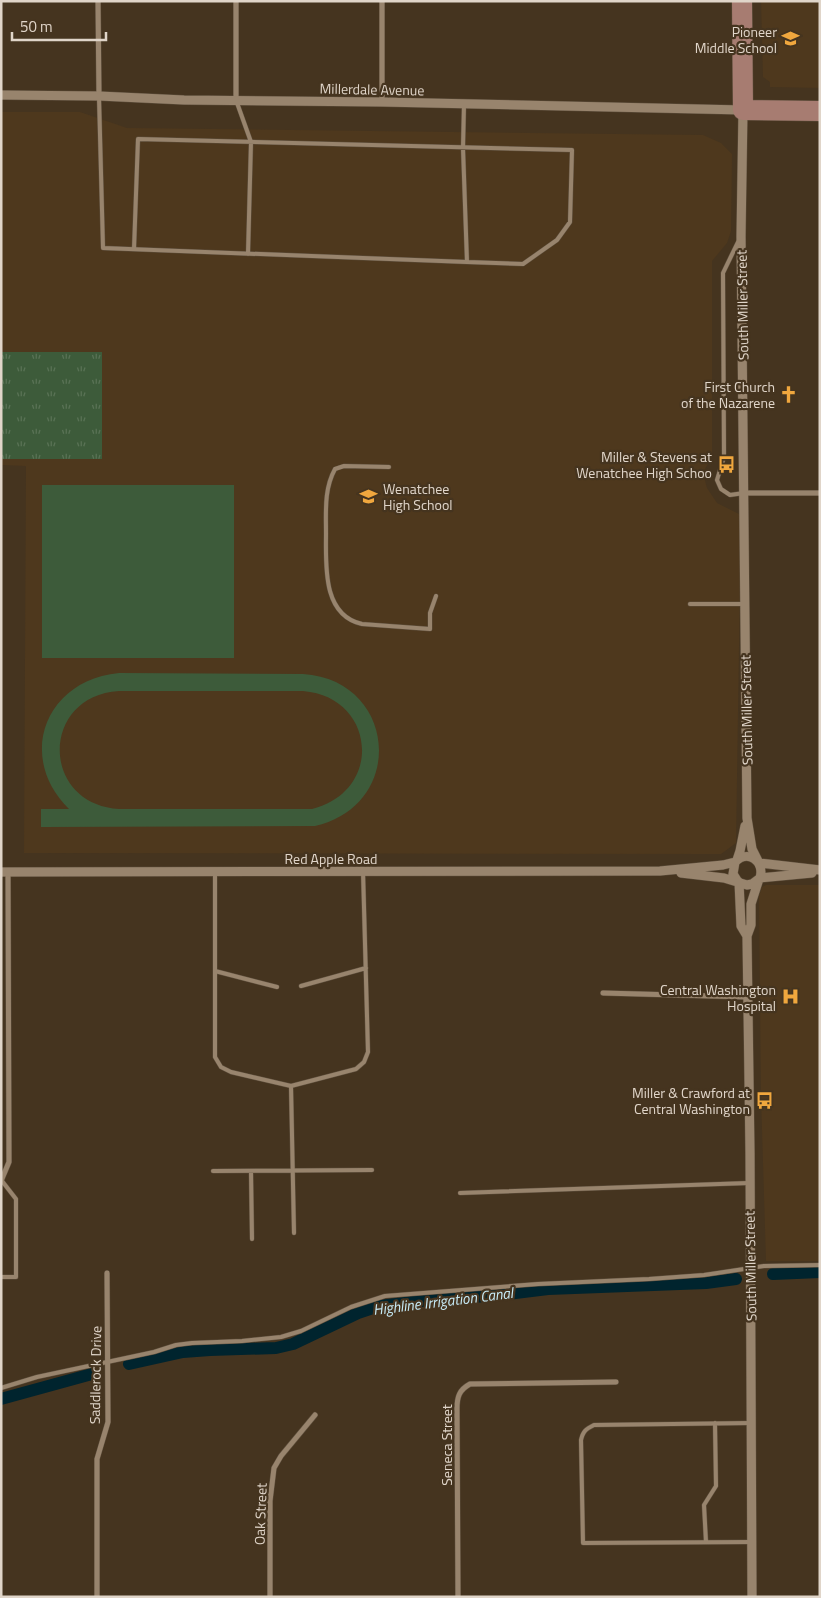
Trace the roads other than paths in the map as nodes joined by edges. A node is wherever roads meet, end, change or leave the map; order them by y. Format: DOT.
graph roads {
  1 [pos="98,1"];
  2 [pos="236,1"];
  3 [pos="382,1"];
  4 [pos="742,1"];
  5 [pos="1,95"];
  6 [pos="99,96"];
  7 [pos="236,100"];
  8 [pos="382,102"];
  9 [pos="464,104"];
  10 [pos="742,110"];
  11 [pos="820,111"];
  12 [pos="251,142"];
  13 [pos="464,148"];
  14 [pos="741,236"];
  15 [pos="134,249"];
  16 [pos="248,254"];
  17 [pos="467,262"];
  18 [pos="389,467"];
  19 [pos="745,493"];
  20 [pos="820,493"];
  21 [pos="436,596"];
  22 [pos="690,604"];
  23 [pos="744,604"];
  24 [pos="747,818"];
  25 [pos="736,861"];
  26 [pos="758,862"];
  27 [pos="363,871"];
  28 [pos="660,871"];
  29 [pos="820,871"];
  30 [pos="4,872"];
  31 [pos="215,872"];
  32 [pos="759,878"];
  33 [pos="738,882"];
  34 [pos="747,936"];
  35 [pos="366,968"];
  36 [pos="215,971"];
  37 [pos="301,986"];
  38 [pos="277,988"];
  39 [pos="603,993"];
  40 [pos="748,997"];
  41 [pos="9,1049"];
  42 [pos="1,1050"];
  43 [pos="291,1086"];
  44 [pos="292,1170"];
  45 [pos="372,1170"];
  46 [pos="213,1171"];
  47 [pos="251,1171"];
  48 [pos="1,1181"];
  49 [pos="750,1182"];
  50 [pos="460,1193"];
  51 [pos="294,1233"];
  52 [pos="252,1239"];
  53 [pos="820,1265"];
  54 [pos="750,1269"];
  55 [pos="107,1272"];
  56 [pos="1,1278"];
  57 [pos="107,1362"];
  58 [pos="616,1382"];
  59 [pos="1,1388"];
  60 [pos="314,1415"];
  61 [pos="715,1423"];
  62 [pos="751,1423"];
  63 [pos="706,1542"];
  64 [pos="752,1542"];
  65 [pos="97,1597"];
  66 [pos="270,1597"];
  67 [pos="458,1597"];
  68 [pos="752,1597"];
  1 -- 6 [label="street"];
  2 -- 7 [label="street"];
  3 -- 8 [label="street"];
  4 -- 10 [label="main road, South Miller Street"];
  5 -- 6 [label="street, Millerdale Avenue"];
  6 -- 7 [label="street, Millerdale Avenue"];
  6 -- 15 [label="lane"];
  7 -- 8 [label="street, Millerdale Avenue"];
  7 -- 12 [label="lane"];
  8 -- 9 [label="street, Millerdale Avenue"];
  9 -- 10 [label="street, Millerdale Avenue"];
  9 -- 13 [label="lane"];
  10 -- 11 [label="main road"];
  10 -- 14 [label="street, South Miller Street"];
  12 -- 13 [label="lane"];
  12 -- 15 [label="lane"];
  12 -- 16 [label="lane"];
  13 -- 17 [label="lane"];
  13 -- 17 [label="lane"];
  14 -- 19 [label="street, South Miller Street"];
  14 -- 19 [label="lane"];
  15 -- 16 [label="lane"];
  16 -- 17 [label="lane"];
  18 -- 21 [label="lane"];
  19 -- 20 [label="street"];
  19 -- 23 [label="street, South Miller Street"];
  22 -- 23 [label="lane"];
  23 -- 24 [label="street, South Miller Street"];
  24 -- 25 [label="street, South Miller Street"];
  24 -- 26 [label="street, South Miller Street"];
  25 -- 26 [label="street"];
  25 -- 28 [label="street, Red Apple Road"];
  25 -- 33 [label="street"];
  26 -- 29 [label="street"];
  26 -- 32 [label="street"];
  27 -- 28 [label="street, Red Apple Road"];
  27 -- 31 [label="street, Red Apple Road"];
  27 -- 35 [label="lane"];
  28 -- 33 [label="street, Red Apple Road"];
  29 -- 32 [label="street"];
  30 -- 31 [label="street, Red Apple Road"];
  30 -- 41 [label="street"];
  31 -- 36 [label="lane"];
  32 -- 33 [label="street"];
  32 -- 34 [label="street, South Miller Street"];
  33 -- 34 [label="street, South Miller Street"];
  34 -- 40 [label="street, South Miller Street"];
  35 -- 37 [label="lane"];
  35 -- 43 [label="lane"];
  36 -- 38 [label="lane"];
  36 -- 43 [label="lane"];
  39 -- 40 [label="street"];
  40 -- 49 [label="street, South Miller Street"];
  41 -- 42 [label="street"];
  41 -- 48 [label="street"];
  43 -- 44 [label="lane"];
  44 -- 45 [label="lane"];
  44 -- 47 [label="lane"];
  44 -- 51 [label="lane"];
  46 -- 47 [label="lane"];
  47 -- 52 [label="lane"];
  48 -- 56 [label="lane"];
  49 -- 50 [label="lane"];
  49 -- 54 [label="street, South Miller Street"];
  53 -- 54 [label="lane"];
  54 -- 57 [label="lane"];
  54 -- 62 [label="street, South Miller Street"];
  55 -- 57 [label="street, Saddlerock Drive"];
  57 -- 59 [label="lane"];
  57 -- 65 [label="street, Saddlerock Drive"];
  58 -- 67 [label="street, Seneca Street"];
  60 -- 66 [label="street, Oak Street"];
  61 -- 62 [label="lane"];
  61 -- 63 [label="lane"];
  61 -- 63 [label="lane"];
  62 -- 64 [label="street, South Miller Street"];
  63 -- 64 [label="lane"];
  64 -- 68 [label="street, South Miller Street"];
}
